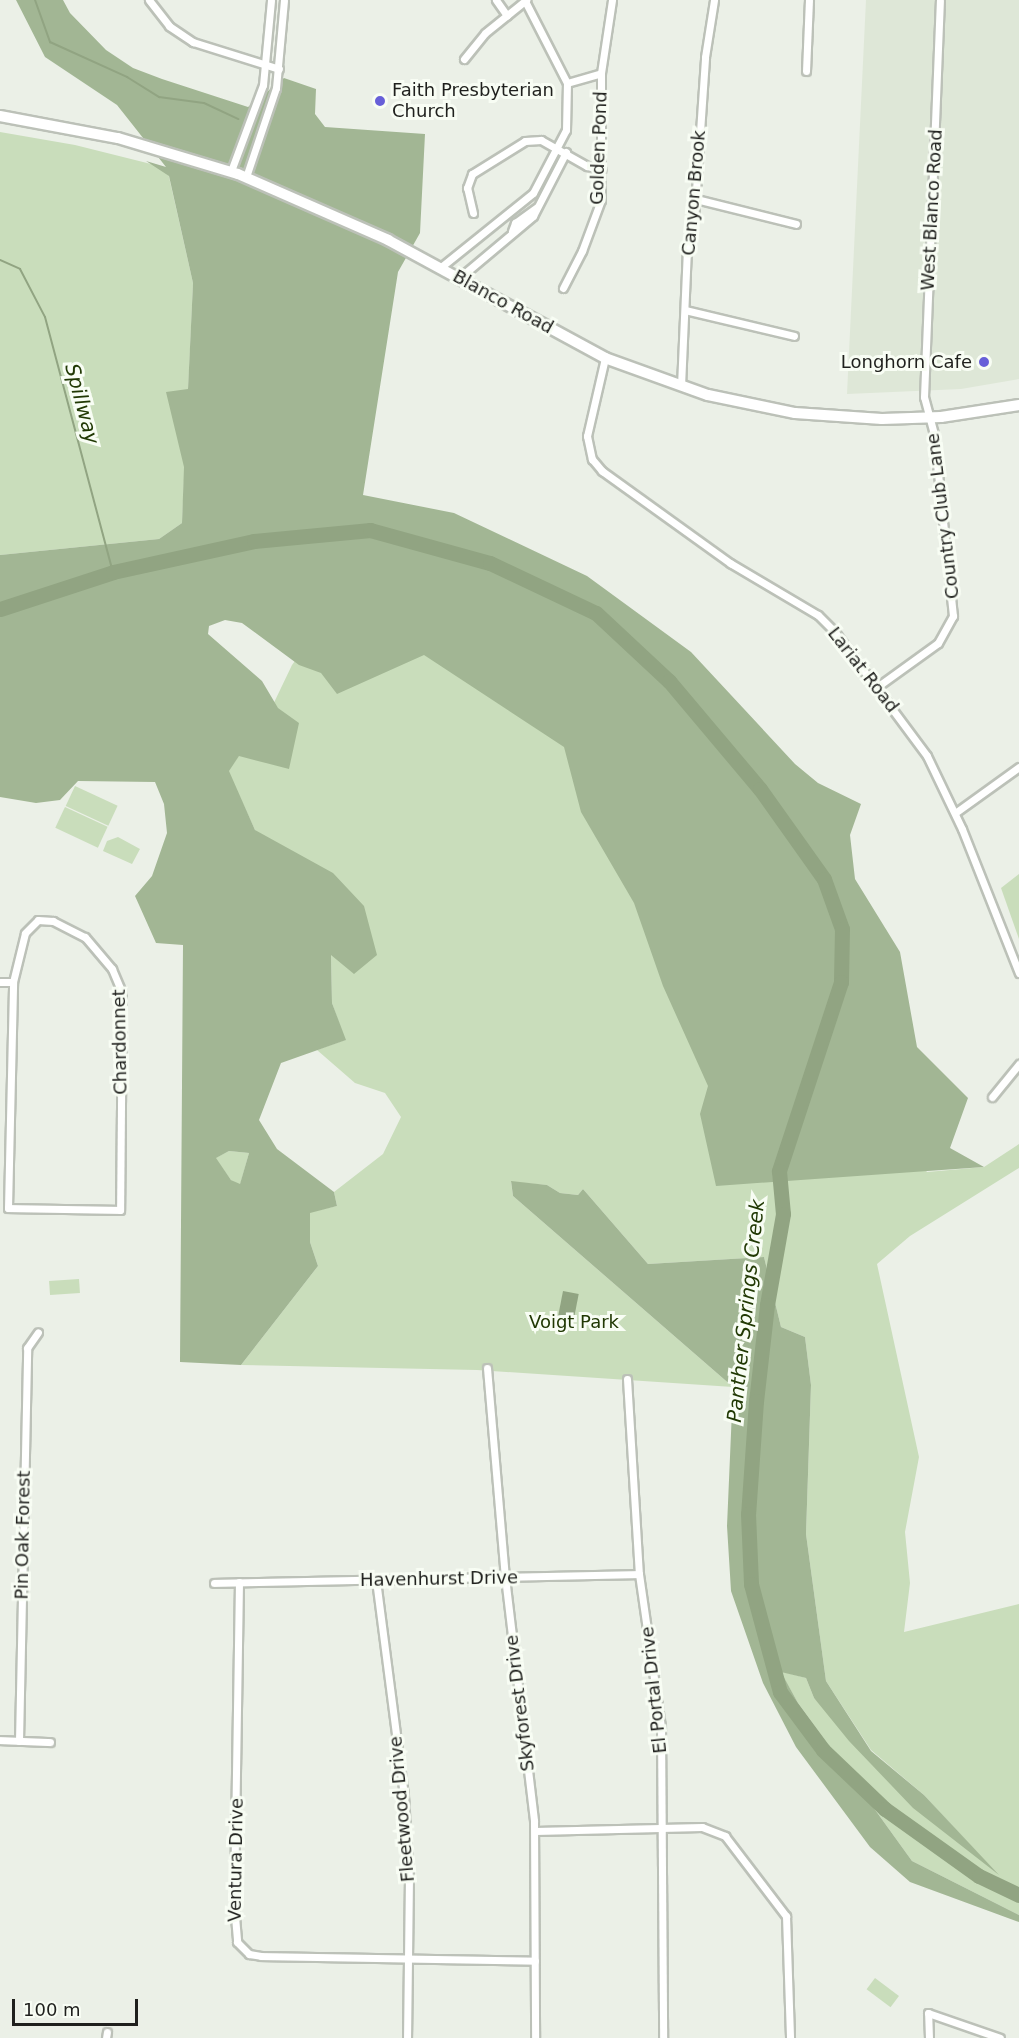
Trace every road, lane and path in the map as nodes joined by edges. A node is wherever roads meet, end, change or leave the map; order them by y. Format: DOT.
graph roads {
  1 [pos="149,0"];
  2 [pos="271,0"];
  3 [pos="284,0"];
  4 [pos="496,0"];
  5 [pos="526,0"];
  6 [pos="612,0"];
  7 [pos="714,0"];
  8 [pos="809,0"];
  9 [pos="940,0"];
  10 [pos="507,16"];
  11 [pos="464,59"];
  12 [pos="266,67"];
  13 [pos="279,69"];
  14 [pos="806,71"];
  15 [pos="601,73"];
  16 [pos="567,83"];
  17 [pos="0,116"];
  18 [pos="558,148"];
  19 [pos="566,152"];
  20 [pos="601,170"];
  21 [pos="231,171"];
  22 [pos="246,177"];
  23 [pos="696,199"];
  24 [pos="473,213"];
  25 [pos="796,224"];
  26 [pos="441,267"];
  27 [pos="458,279"];
  28 [pos="563,288"];
  29 [pos="685,310"];
  30 [pos="794,336"];
  31 [pos="605,358"];
  32 [pos="681,387"];
  33 [pos="1019,405"];
  34 [pos="931,418"];
  35 [pos="877,687"];
  36 [pos="1019,767"];
  37 [pos="955,813"];
  38 [pos="1019,973"];
  39 [pos="0,982"];
  40 [pos="13,982"];
  41 [pos="1019,1064"];
  42 [pos="0,1095"];
  43 [pos="10,1095"];
  44 [pos="992,1097"];
  45 [pos="38,1332"];
  46 [pos="487,1368"];
  47 [pos="627,1379"];
  48 [pos="639,1574"];
  49 [pos="505,1577"];
  50 [pos="376,1580"];
  51 [pos="214,1582"];
  52 [pos="239,1582"];
  53 [pos="0,1740"];
  54 [pos="19,1741"];
  55 [pos="50,1742"];
  56 [pos="663,1830"];
  57 [pos="535,1832"];
  58 [pos="409,1957"];
  59 [pos="535,1961"];
  60 [pos="406,2038"];
  61 [pos="535,2038"];
  62 [pos="663,2038"];
  63 [pos="790,2038"];
  64 [pos="929,2038"];
  65 [pos="1000,2038"];
  1 -- 12 [label="street"];
  2 -- 12 [label="street"];
  3 -- 13 [label="street"];
  4 -- 10 [label="street"];
  5 -- 10 [label="street"];
  5 -- 16 [label="street"];
  6 -- 15 [label="street, Golden Pond"];
  7 -- 23 [label="street, Canyon Brook"];
  8 -- 14 [label="street"];
  9 -- 34 [label="street, West Blanco Road"];
  10 -- 11 [label="street"];
  12 -- 13 [label="street"];
  12 -- 21 [label="street"];
  13 -- 22 [label="street"];
  15 -- 16 [label="street, Golden Pond"];
  15 -- 20 [label="street, Golden Pond"];
  16 -- 18 [label="street"];
  17 -- 21 [label="main road, Blanco Road"];
  18 -- 19 [label="street"];
  18 -- 24 [label="street"];
  18 -- 26 [label="street"];
  19 -- 20 [label="street"];
  19 -- 27 [label="street"];
  20 -- 28 [label="street, Golden Pond"];
  21 -- 22 [label="main road, Blanco Road"];
  22 -- 26 [label="main road, Blanco Road"];
  23 -- 25 [label="street"];
  23 -- 29 [label="street, Canyon Brook"];
  26 -- 27 [label="main road, Blanco Road"];
  27 -- 31 [label="main road, Blanco Road"];
  29 -- 30 [label="street"];
  29 -- 32 [label="street, Canyon Brook"];
  31 -- 32 [label="main road, Blanco Road"];
  31 -- 35 [label="street, Lariat Road"];
  32 -- 34 [label="main road, Blanco Road"];
  33 -- 34 [label="main road, Blanco Road"];
  34 -- 35 [label="street, Country Club Lane"];
  35 -- 37 [label="street, Lariat Road"];
  36 -- 37 [label="street"];
  37 -- 38 [label="street, Lariat Road"];
  39 -- 40 [label="street"];
  40 -- 43 [label="street"];
  40 -- 43 [label="street, Chardonnet"];
  41 -- 44 [label="street"];
  42 -- 43 [label="street"];
  45 -- 54 [label="street, Pin Oak Forest"];
  46 -- 49 [label="street, Skyforest Drive"];
  47 -- 48 [label="street, El Portal Drive"];
  48 -- 49 [label="street, Havenhurst Drive"];
  48 -- 56 [label="street, El Portal Drive"];
  49 -- 50 [label="street, Havenhurst Drive"];
  49 -- 57 [label="street, Skyforest Drive"];
  50 -- 52 [label="street, Havenhurst Drive"];
  50 -- 58 [label="street, Fleetwood Drive"];
  51 -- 52 [label="street, Havenhurst Drive"];
  52 -- 58 [label="street, Ventura Drive"];
  53 -- 54 [label="street"];
  54 -- 55 [label="street"];
  56 -- 57 [label="street"];
  56 -- 62 [label="street, El Portal Drive"];
  56 -- 63 [label="street"];
  57 -- 59 [label="street, Skyforest Drive"];
  58 -- 59 [label="street, Ventura Drive"];
  58 -- 60 [label="street, Fleetwood Drive"];
  59 -- 61 [label="street, Skyforest Drive"];
  64 -- 65 [label="street"];
}
